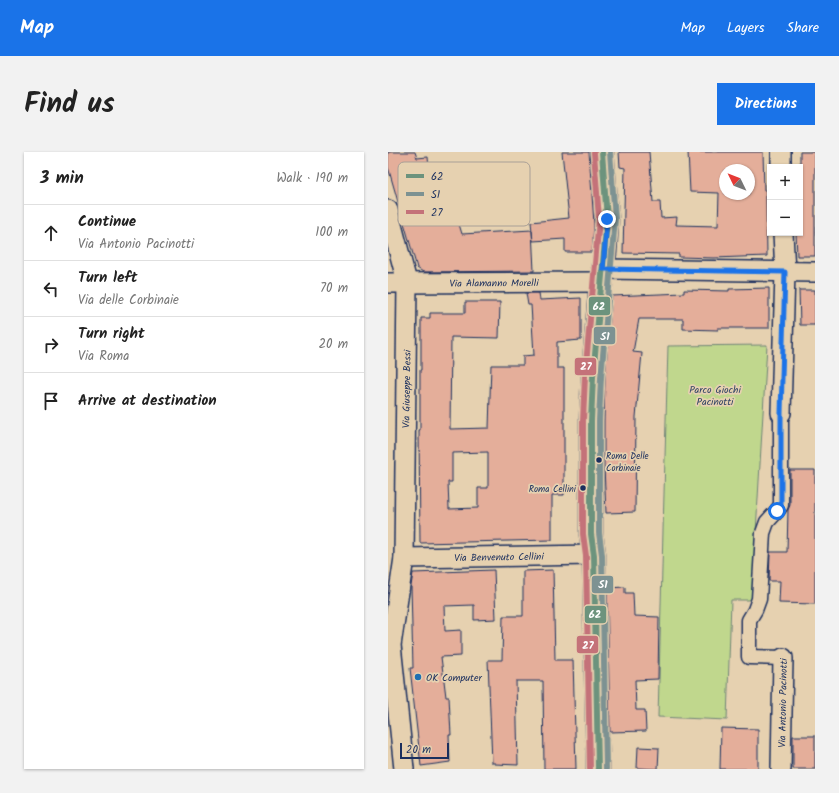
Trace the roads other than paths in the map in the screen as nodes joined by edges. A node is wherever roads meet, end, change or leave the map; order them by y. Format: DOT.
graph roads {
  1 [pos="602,152"];
  2 [pos="781,152"];
  3 [pos="781,164"];
  4 [pos="388,210"];
  5 [pos="783,236"];
  6 [pos="785,272"];
  7 [pos="815,272"];
  8 [pos="602,275"];
  9 [pos="407,282"];
  10 [pos="388,283"];
  11 [pos="781,413"];
  12 [pos="594,555"];
  13 [pos="398,567"];
  14 [pos="390,645"];
  15 [pos="783,658"];
  16 [pos="404,769"];
  17 [pos="598,769"];
  18 [pos="781,769"];
  1 -- 8 [label="main road"];
  2 -- 3 [label="street"];
  4 -- 9 [label="street, Via Giuseppe Bessi"];
  5 -- 6 [label="street, Via Antonio Pacinotti"];
  6 -- 7 [label="street, Via Alamanno Morelli"];
  6 -- 8 [label="street, Via Alamanno Morelli"];
  6 -- 11 [label="street, Via Antonio Pacinotti"];
  8 -- 9 [label="street, Via Alamanno Morelli"];
  8 -- 12 [label="main road"];
  9 -- 10 [label="street, Via Alamanno Morelli"];
  9 -- 13 [label="street, Via Giuseppe Bessi"];
  11 -- 15 [label="street, Via Antonio Pacinotti"];
  12 -- 13 [label="street, Via Benvenuto Cellini"];
  12 -- 17 [label="main road"];
  13 -- 14 [label="street, Via Giuseppe Bessi"];
  14 -- 16 [label="street, Via Giuseppe Bessi"];
  15 -- 18 [label="street, Via Antonio Pacinotti"];
}
